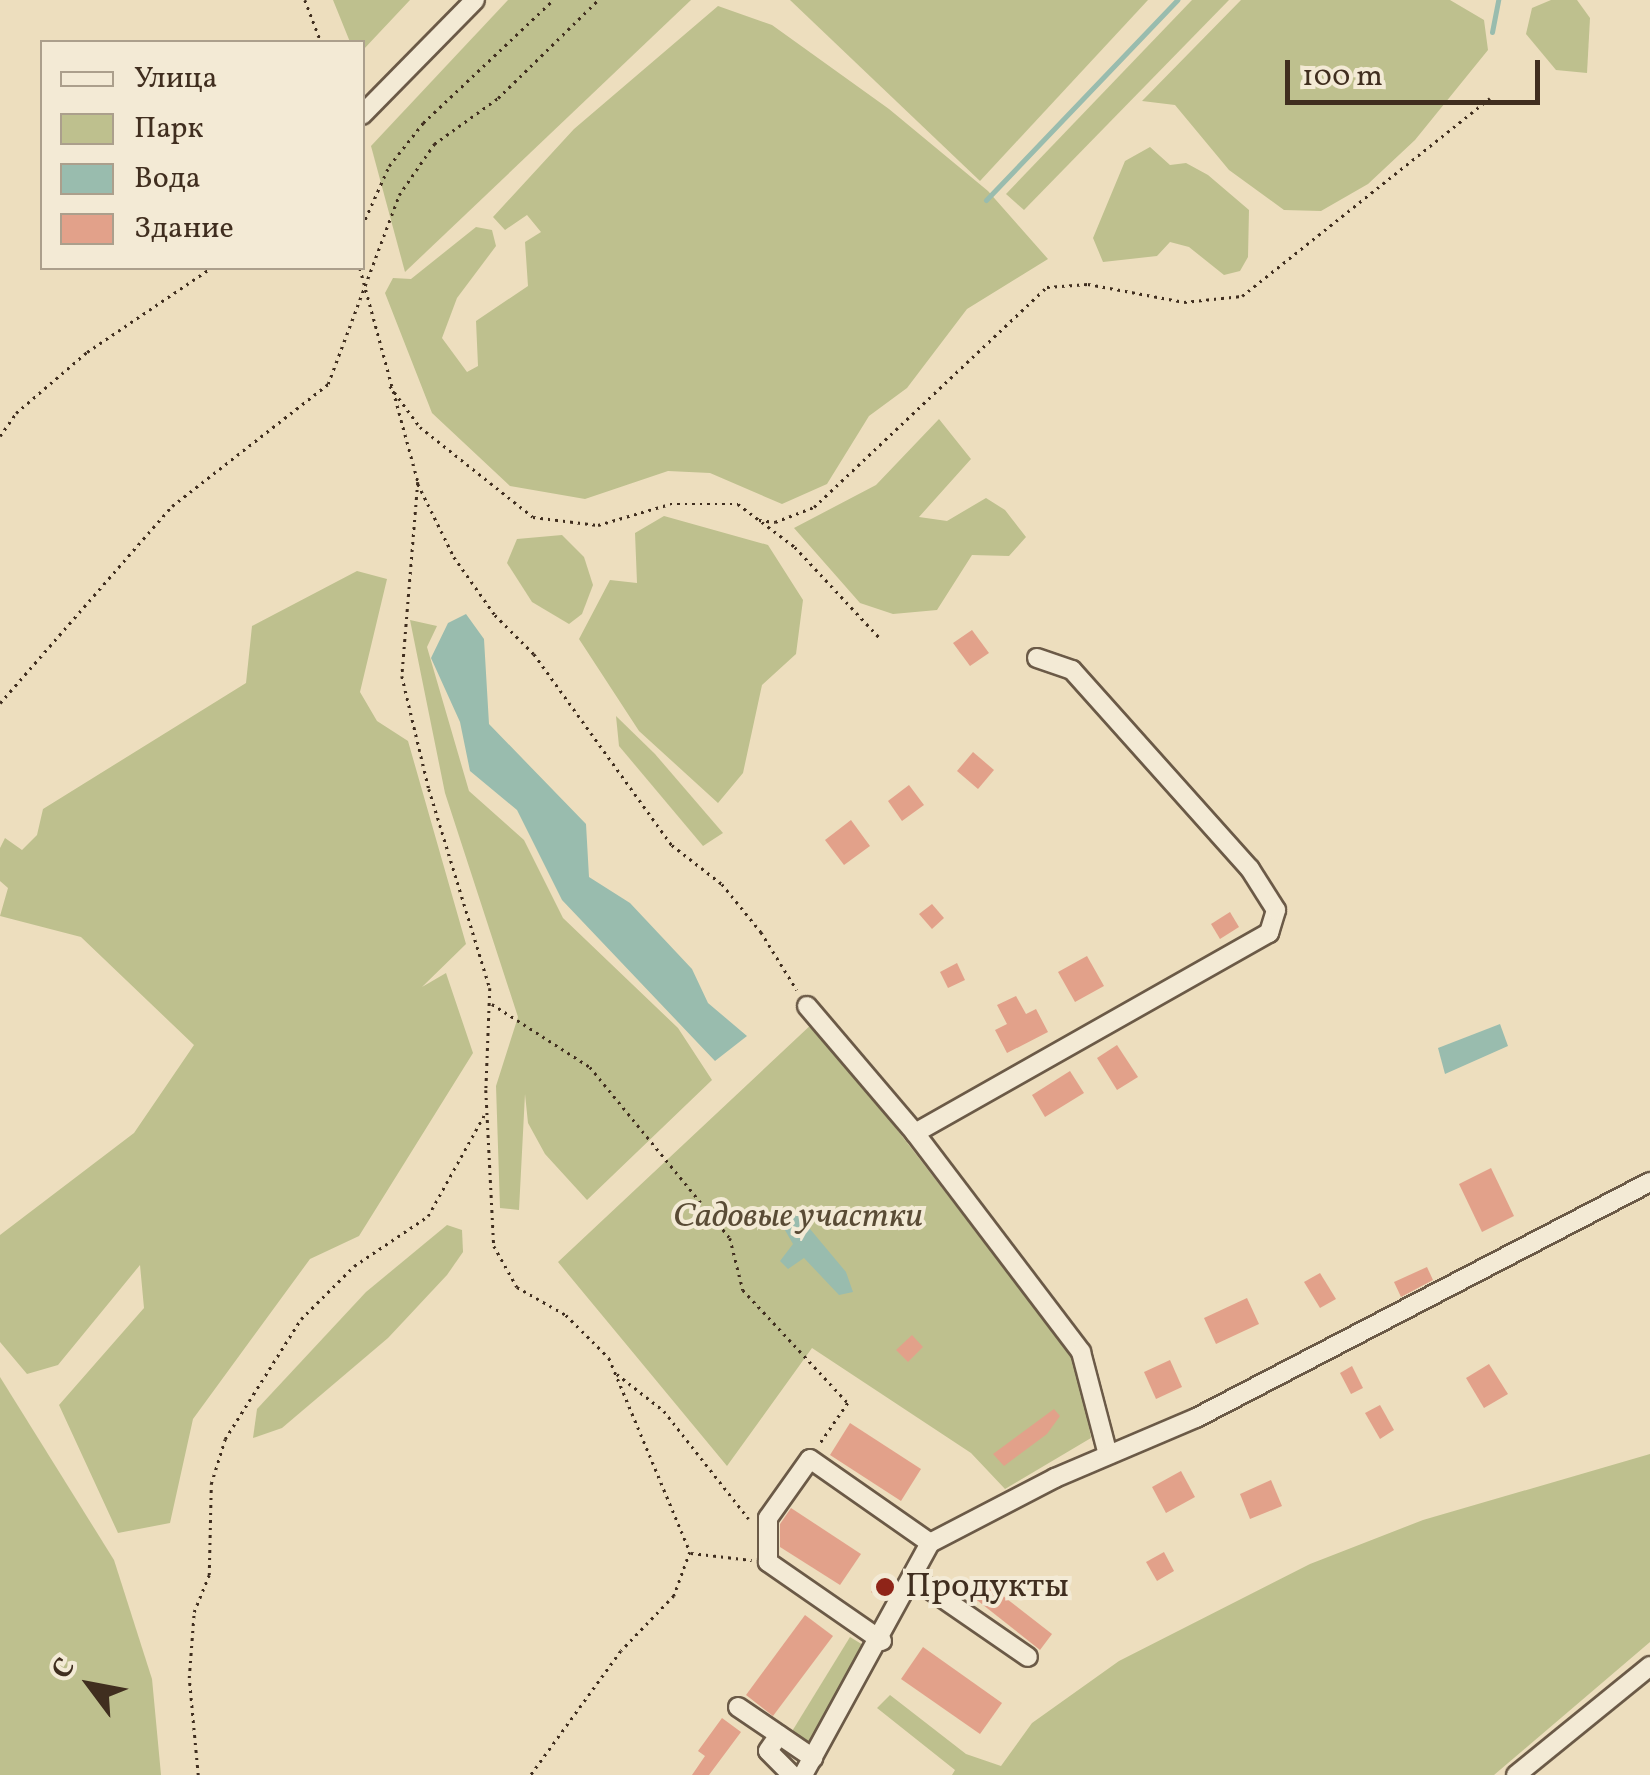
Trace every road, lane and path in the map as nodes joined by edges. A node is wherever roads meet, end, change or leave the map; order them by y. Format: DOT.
graph roads {
  1 [pos="305,0"];
  2 [pos="476,0"];
  3 [pos="553,0"];
  4 [pos="598,0"];
  5 [pos="320,40"];
  6 [pos="1490,98"];
  7 [pos="365,112"];
  8 [pos="365,219"];
  9 [pos="208,270"];
  10 [pos="361,270"];
  11 [pos="364,283"];
  12 [pos="389,384"];
  13 [pos="0,436"];
  14 [pos="418,482"];
  15 [pos="759,520"];
  16 [pos="878,637"];
  17 [pos="1037,658"];
  18 [pos="0,702"];
  19 [pos="490,1002"];
  20 [pos="807,1006"];
  21 [pos="487,1109"];
  22 [pos="915,1133"];
  23 [pos="1650,1182"];
  24 [pos="616,1373"];
  25 [pos="1108,1455"];
  26 [pos="810,1459"];
  27 [pos="756,1534"];
  28 [pos="930,1543"];
  29 [pos="690,1552"];
  30 [pos="768,1562"];
  31 [pos="915,1579"];
  32 [pos="882,1641"];
  33 [pos="1028,1656"];
  34 [pos="1650,1666"];
  35 [pos="738,1707"];
  36 [pos="779,1735"];
  37 [pos="814,1758"];
  38 [pos="198,1775"];
  39 [pos="531,1775"];
  40 [pos="792,1775"];
  41 [pos="803,1775"];
  42 [pos="1516,1775"];
  1 -- 5 [label="path"];
  2 -- 7 [label="street"];
  3 -- 8 [label="path"];
  4 -- 11 [label="path"];
  6 -- 15 [label="path"];
  9 -- 13 [label="path"];
  10 -- 11 [label="path"];
  11 -- 12 [label="path"];
  11 -- 18 [label="path"];
  12 -- 14 [label="path"];
  12 -- 15 [label="path"];
  14 -- 19 [label="path"];
  14 -- 20 [label="path"];
  15 -- 16 [label="path"];
  17 -- 22 [label="street"];
  19 -- 21 [label="path"];
  19 -- 26 [label="path"];
  20 -- 22 [label="street"];
  21 -- 24 [label="path"];
  21 -- 38 [label="path"];
  22 -- 25 [label="street"];
  23 -- 25 [label="street"];
  24 -- 27 [label="path"];
  24 -- 29 [label="path"];
  25 -- 28 [label="street"];
  26 -- 28 [label="street"];
  26 -- 30 [label="street"];
  28 -- 31 [label="street"];
  29 -- 30 [label="path"];
  29 -- 39 [label="path"];
  30 -- 32 [label="street"];
  31 -- 32 [label="street"];
  31 -- 33 [label="street"];
  32 -- 37 [label="street"];
  34 -- 42 [label="street"];
  35 -- 36 [label="street"];
  36 -- 37 [label="street"];
  36 -- 40 [label="street"];
  37 -- 41 [label="street"];
}
